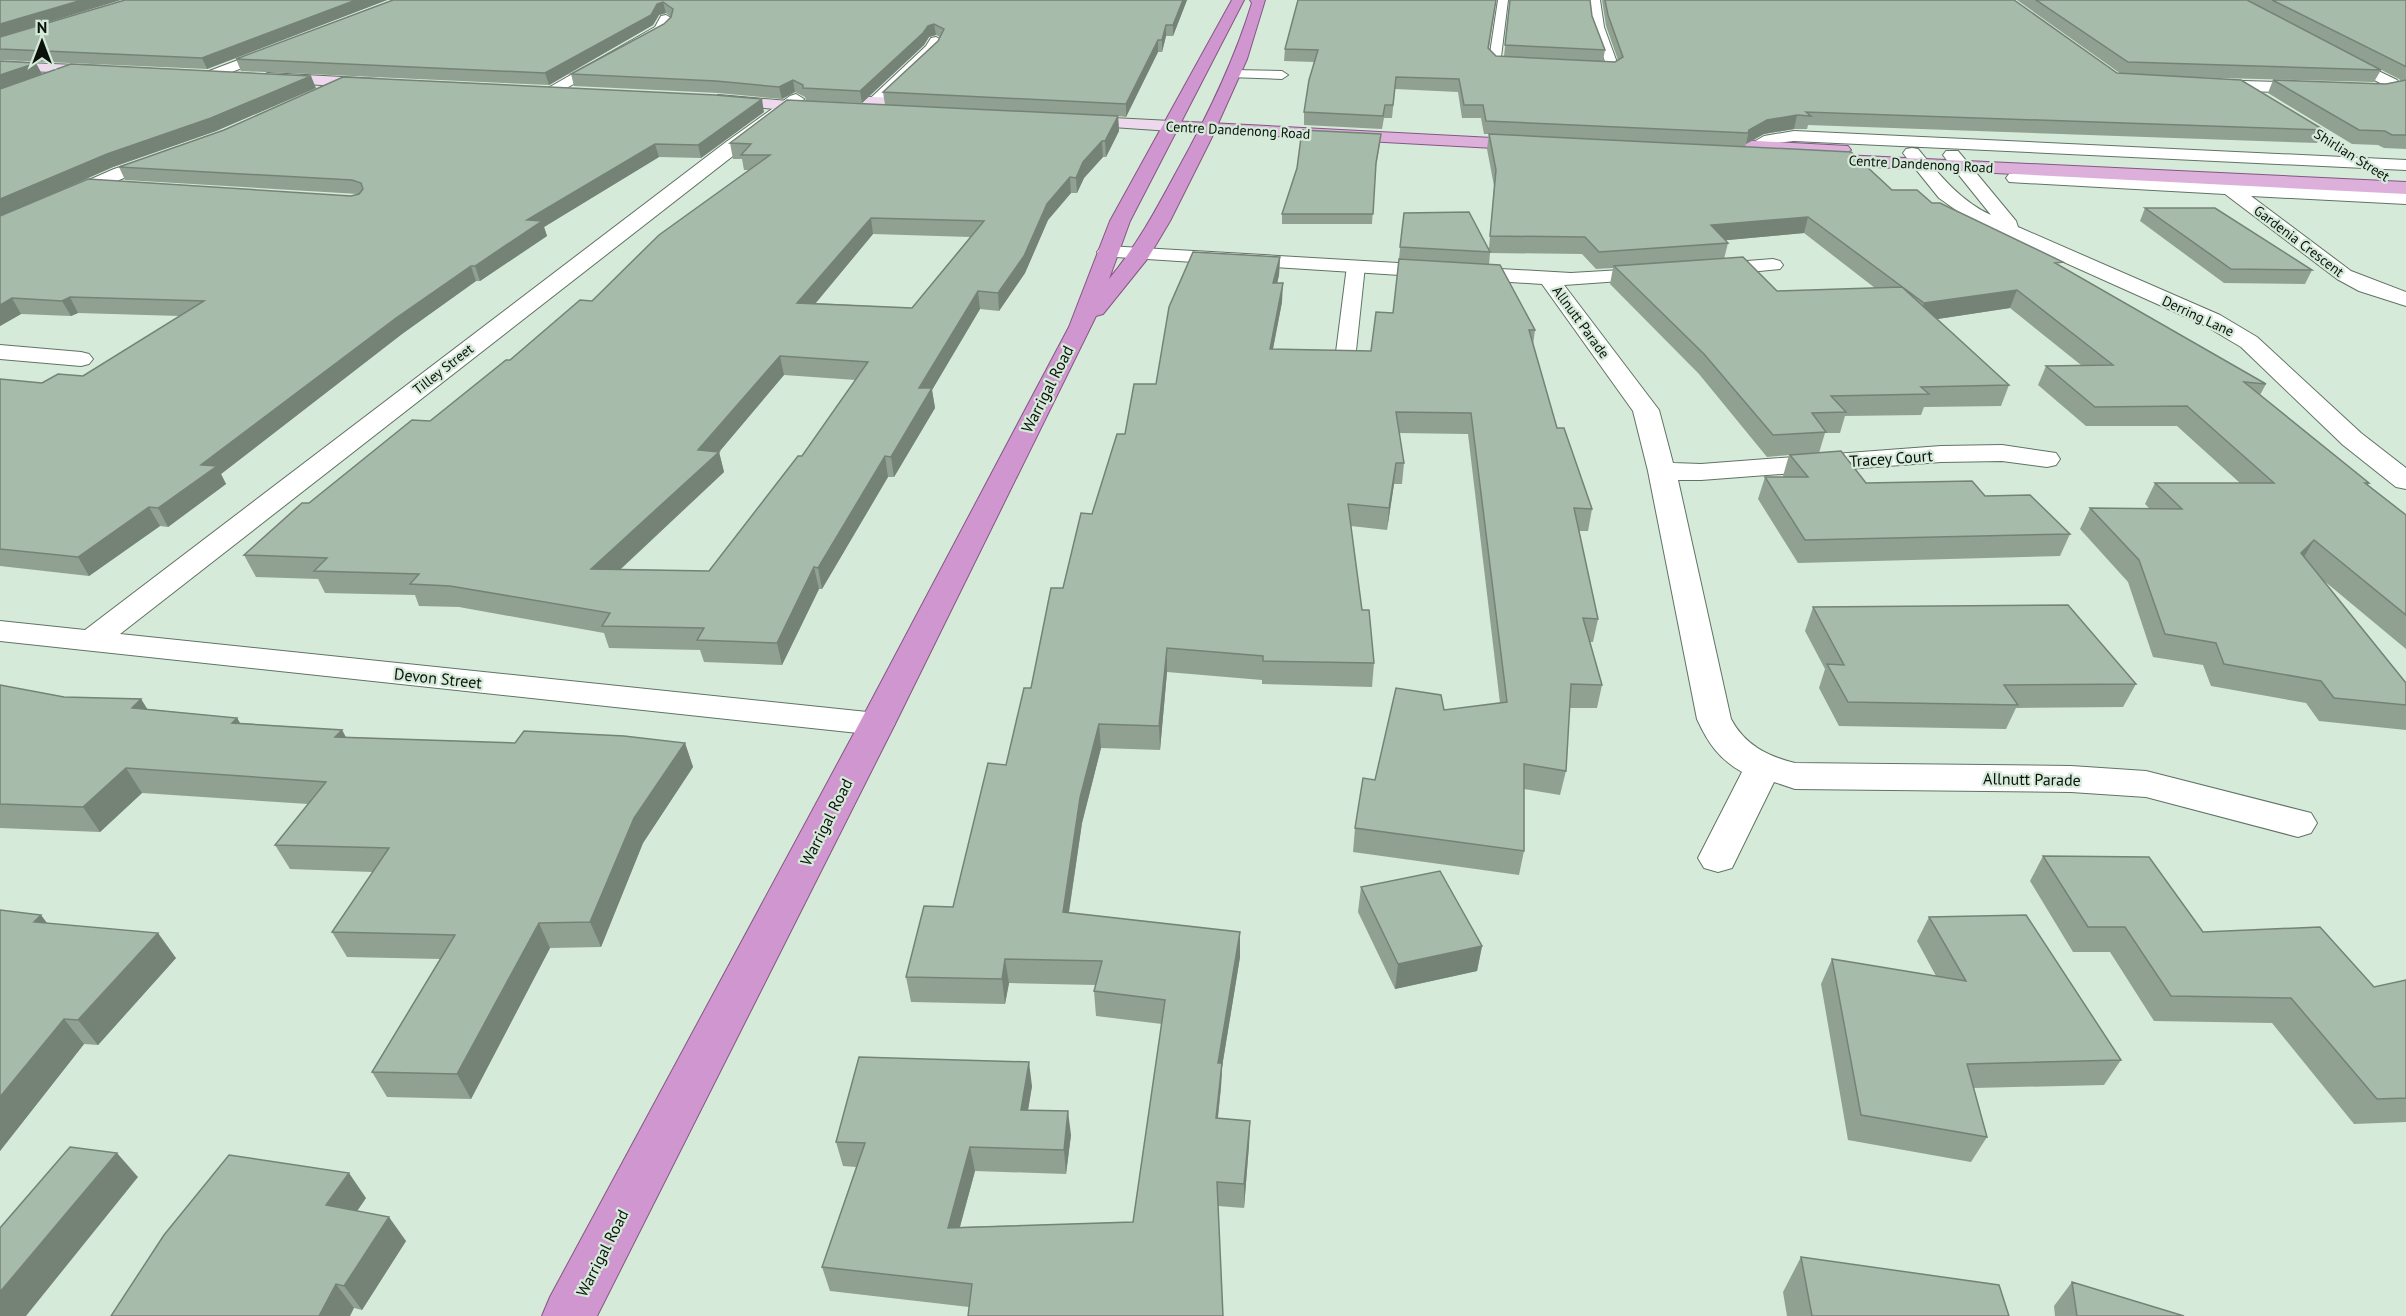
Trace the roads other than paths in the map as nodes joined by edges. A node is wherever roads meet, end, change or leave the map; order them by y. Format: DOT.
graph roads {
  1 [pos="1238,0"];
  2 [pos="1256,0"];
  3 [pos="1503,0"];
  4 [pos="1595,0"];
  5 [pos="666,19"];
  6 [pos="936,41"];
  7 [pos="294,43"];
  8 [pos="2324,48"];
  9 [pos="1539,65"];
  10 [pos="0,66"];
  11 [pos="1571,66"];
  12 [pos="76,69"];
  13 [pos="121,71"];
  14 [pos="1233,74"];
  15 [pos="203,75"];
  16 [pos="1282,75"];
  17 [pos="40,82"];
  18 [pos="346,82"];
  19 [pos="2196,84"];
  20 [pos="394,85"];
  21 [pos="2240,86"];
  22 [pos="543,92"];
  23 [pos="581,94"];
  24 [pos="315,96"];
  25 [pos="712,100"];
  26 [pos="791,103"];
  27 [pos="2269,103"];
  28 [pos="871,106"];
  29 [pos="939,110"];
  30 [pos="1060,116"];
  31 [pos="1173,121"];
  32 [pos="1210,123"];
  33 [pos="1543,140"];
  34 [pos="2334,144"];
  35 [pos="1756,146"];
  36 [pos="178,153"];
  37 [pos="1917,159"];
  38 [pos="1956,161"];
  39 [pos="2366,163"];
  40 [pos="2406,165"];
  41 [pos="2384,176"];
  42 [pos="2015,178"];
  43 [pos="2216,178"];
  44 [pos="90,186"];
  45 [pos="2405,187"];
  46 [pos="136,189"];
  47 [pos="0,225"];
  48 [pos="2021,237"];
  49 [pos="1107,252"];
  50 [pos="1141,254"];
  51 [pos="1773,265"];
  52 [pos="1356,266"];
  53 [pos="1549,278"];
  54 [pos="2406,299"];
  55 [pos="1080,327"];
  56 [pos="0,352"];
  57 [pos="81,359"];
  58 [pos="1345,360"];
  59 [pos="2048,459"];
  60 [pos="1662,471"];
  61 [pos="2406,481"];
  62 [pos="0,631"];
  63 [pos="91,641"];
  64 [pos="877,724"];
  65 [pos="1763,767"];
  66 [pos="2298,823"];
  67 [pos="1718,858"];
  68 [pos="569,1316"];
  1 -- 31 [label="highway, Warrigal Road"];
  2 -- 14 [label="highway, Warrigal Road"];
  3 -- 9 [label="lane"];
  4 -- 11 [label="lane"];
  5 -- 22 [label="street"];
  6 -- 28 [label="street"];
  7 -- 15 [label="street"];
  8 -- 21 [label="street"];
  10 -- 12 [label="main road"];
  12 -- 13 [label="main road"];
  12 -- 17 [label="street"];
  14 -- 16 [label="lane"];
  14 -- 32 [label="highway, Warrigal Road"];
  15 -- 18 [label="main road"];
  18 -- 20 [label="main road"];
  18 -- 24 [label="street"];
  19 -- 21 [label="street"];
  21 -- 27 [label="street"];
  22 -- 23 [label="main road"];
  25 -- 26 [label="main road"];
  26 -- 28 [label="main road"];
  26 -- 63 [label="street, Tilley Street"];
  28 -- 29 [label="main road"];
  30 -- 31 [label="main road, Centre Dandenong Road"];
  31 -- 32 [label="main road, Centre Dandenong Road"];
  31 -- 49 [label="highway, Warrigal Road"];
  32 -- 33 [label="main road, Centre Dandenong Road"];
  32 -- 50 [label="highway, Warrigal Road"];
  34 -- 39 [label="street, Shirlian Street"];
  35 -- 37 [label="main road, Centre Dandenong Road"];
  35 -- 37 [label="main road, Centre Dandenong Road"];
  35 -- 39 [label="street, Centre Dandenong Road"];
  36 -- 44 [label="street"];
  37 -- 38 [label="main road, Centre Dandenong Road"];
  37 -- 48 [label="street, Derring Lane"];
  38 -- 43 [label="main road, Centre Dandenong Road"];
  38 -- 48 [label="street, Derring Lane"];
  39 -- 40 [label="street, Centre Dandenong Road"];
  39 -- 41 [label="street, Shirlian Street"];
  41 -- 43 [label="main road, Centre Dandenong Road"];
  41 -- 45 [label="street, Shirlian Street"];
  42 -- 43 [label="street, Centre Dandenong Road"];
  43 -- 45 [label="street, Centre Dandenong Road"];
  43 -- 54 [label="street, Gardenia Crescent"];
  44 -- 46 [label="street"];
  44 -- 47 [label="street"];
  48 -- 61 [label="street, Derring Lane"];
  49 -- 50 [label="street, Allnutt Parade"];
  49 -- 55 [label="highway, Warrigal Road"];
  50 -- 52 [label="street, Allnutt Parade"];
  50 -- 55 [label="highway, Warrigal Road"];
  51 -- 53 [label="street"];
  52 -- 53 [label="street, Allnutt Parade"];
  52 -- 58 [label="lane"];
  53 -- 60 [label="street, Allnutt Parade"];
  55 -- 64 [label="highway, Warrigal Road"];
  56 -- 57 [label="street"];
  59 -- 60 [label="street, Tracey Court"];
  60 -- 65 [label="street, Allnutt Parade"];
  62 -- 63 [label="street, Devon Street"];
  63 -- 64 [label="street, Devon Street"];
  64 -- 68 [label="highway, Warrigal Road"];
  65 -- 66 [label="street, Allnutt Parade"];
  65 -- 67 [label="street"];
}
